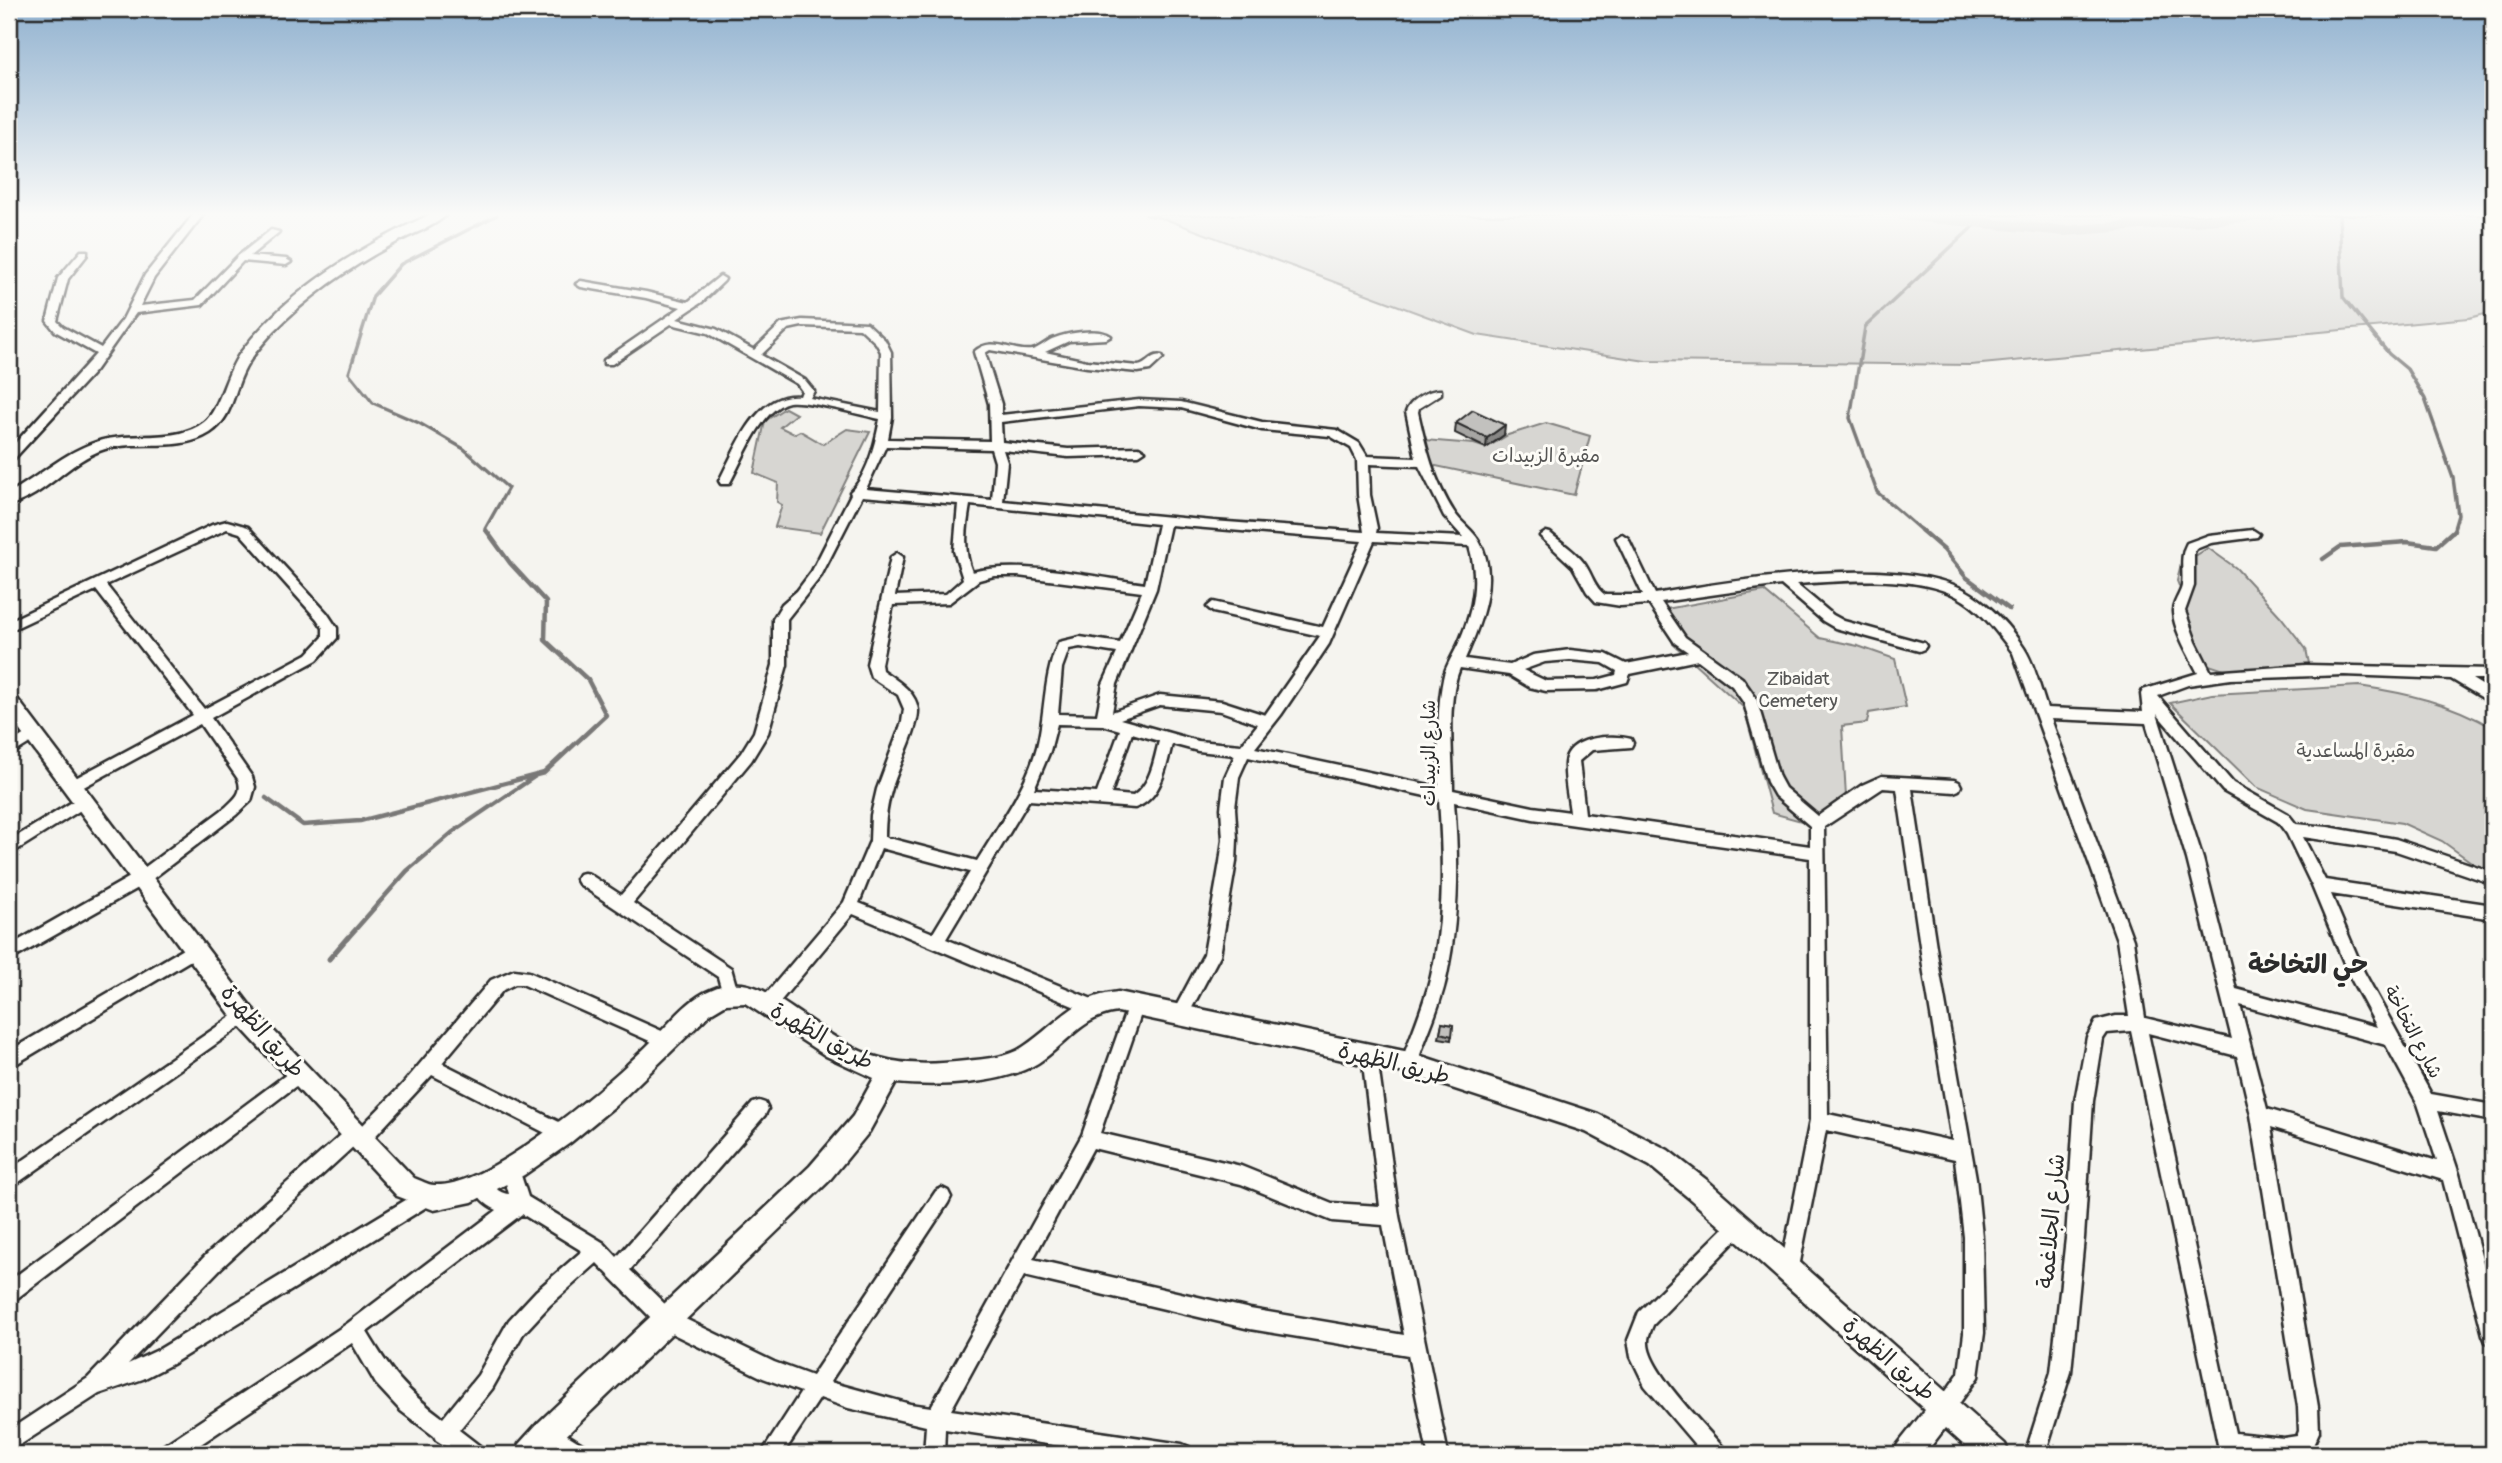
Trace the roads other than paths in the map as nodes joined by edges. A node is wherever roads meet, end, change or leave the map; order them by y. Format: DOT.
graph roads {
  1 [pos="61,283"];
  2 [pos="146,283"];
  3 [pos="217,283"];
  4 [pos="325,283"];
  5 [pos="715,283"];
  6 [pos="581,284"];
  7 [pos="690,306"];
  8 [pos="132,310"];
  9 [pos="670,320"];
  10 [pos="1106,336"];
  11 [pos="102,353"];
  12 [pos="1036,354"];
  13 [pos="755,355"];
  14 [pos="1158,358"];
  15 [pos="608,362"];
  16 [pos="1437,392"];
  17 [pos="804,399"];
  18 [pos="886,417"];
  19 [pos="997,419"];
  20 [pos="882,442"];
  21 [pos="996,445"];
  22 [pos="1139,452"];
  23 [pos="9,457"];
  24 [pos="1363,460"];
  25 [pos="1423,462"];
  26 [pos="725,481"];
  27 [pos="856,492"];
  28 [pos="9,500"];
  29 [pos="964,502"];
  30 [pos="997,505"];
  31 [pos="1166,520"];
  32 [pos="2253,534"];
  33 [pos="1546,536"];
  34 [pos="1369,538"];
  35 [pos="1622,538"];
  36 [pos="1474,542"];
  37 [pos="897,558"];
  38 [pos="970,580"];
  39 [pos="1785,581"];
  40 [pos="99,585"];
  41 [pos="1150,589"];
  42 [pos="1652,598"];
  43 [pos="887,601"];
  44 [pos="1213,607"];
  45 [pos="9,626"];
  46 [pos="1328,633"];
  47 [pos="1919,646"];
  48 [pos="1125,649"];
  49 [pos="1699,655"];
  50 [pos="1457,663"];
  51 [pos="1624,669"];
  52 [pos="1512,670"];
  53 [pos="2493,674"];
  54 [pos="2456,675"];
  55 [pos="2207,678"];
  56 [pos="2148,694"];
  57 [pos="2493,699"];
  58 [pos="9,702"];
  59 [pos="2040,713"];
  60 [pos="201,715"];
  61 [pos="2151,718"];
  62 [pos="1051,719"];
  63 [pos="1103,720"];
  64 [pos="1266,721"];
  65 [pos="1128,726"];
  66 [pos="33,734"];
  67 [pos="1167,739"];
  68 [pos="1626,743"];
  69 [pos="9,751"];
  70 [pos="1244,751"];
  71 [pos="1904,784"];
  72 [pos="1954,786"];
  73 [pos="78,794"];
  74 [pos="1025,794"];
  75 [pos="1446,795"];
  76 [pos="1102,799"];
  77 [pos="1578,819"];
  78 [pos="1817,824"];
  79 [pos="2292,830"];
  80 [pos="877,841"];
  81 [pos="9,849"];
  82 [pos="1816,853"];
  83 [pos="979,868"];
  84 [pos="142,878"];
  85 [pos="584,878"];
  86 [pos="2493,878"];
  87 [pos="2320,886"];
  88 [pos="623,904"];
  89 [pos="850,906"];
  90 [pos="2493,912"];
  91 [pos="936,942"];
  92 [pos="195,949"];
  93 [pos="9,954"];
  94 [pos="730,993"];
  95 [pos="2228,994"];
  96 [pos="767,1005"];
  97 [pos="1136,1005"];
  98 [pos="1091,1006"];
  99 [pos="1180,1014"];
  100 [pos="244,1015"];
  101 [pos="2138,1024"];
  102 [pos="2393,1039"];
  103 [pos="667,1041"];
  104 [pos="2244,1050"];
  105 [pos="1370,1055"];
  106 [pos="9,1060"];
  107 [pos="1409,1063"];
  108 [pos="430,1065"];
  109 [pos="890,1072"];
  110 [pos="299,1073"];
  111 [pos="2426,1101"];
  112 [pos="759,1109"];
  113 [pos="2493,1113"];
  114 [pos="2260,1115"];
  115 [pos="1819,1120"];
  116 [pos="565,1134"];
  117 [pos="359,1136"];
  118 [pos="1088,1139"];
  119 [pos="1963,1152"];
  120 [pos="510,1169"];
  121 [pos="2451,1174"];
  122 [pos="9,1180"];
  123 [pos="481,1184"];
  124 [pos="942,1197"];
  125 [pos="425,1198"];
  126 [pos="521,1203"];
  127 [pos="1390,1216"];
  128 [pos="1738,1226"];
  129 [pos="597,1250"];
  130 [pos="1018,1265"];
  131 [pos="618,1270"];
  132 [pos="1789,1272"];
  133 [pos="9,1292"];
  134 [pos="668,1321"];
  135 [pos="355,1330"];
  136 [pos="2493,1335"];
  137 [pos="1417,1347"];
  138 [pos="95,1385"];
  139 [pos="814,1387"];
  140 [pos="1944,1408"];
  141 [pos="936,1418"];
  142 [pos="443,1433"];
  143 [pos="548,1433"];
  144 [pos="9,1442"];
  145 [pos="2230,1448"];
  146 [pos="167,1454"];
  147 [pos="474,1454"];
  148 [pos="529,1454"];
  149 [pos="580,1454"];
  150 [pos="771,1454"];
  151 [pos="934,1454"];
  152 [pos="1182,1454"];
  153 [pos="1438,1454"];
  154 [pos="1716,1454"];
  155 [pos="1908,1454"];
  156 [pos="1995,1454"];
  157 [pos="2035,1454"];
  1 -- 11 [label="street"];
  2 -- 8 [label="street"];
  3 -- 8 [label="street"];
  4 -- 28 [label="main road"];
  5 -- 7 [label="street"];
  6 -- 7 [label="street"];
  7 -- 9 [label="street"];
  8 -- 11 [label="street"];
  9 -- 13 [label="street"];
  9 -- 15 [label="street"];
  10 -- 12 [label="street"];
  11 -- 23 [label="street"];
  12 -- 14 [label="street"];
  12 -- 19 [label="street"];
  13 -- 17 [label="street"];
  13 -- 18 [label="street"];
  16 -- 25 [label="street"];
  17 -- 18 [label="street"];
  17 -- 26 [label="street"];
  18 -- 20 [label="street"];
  19 -- 21 [label="street"];
  19 -- 24 [label="street"];
  20 -- 21 [label="street"];
  20 -- 27 [label="street"];
  21 -- 22 [label="street"];
  21 -- 30 [label="street"];
  24 -- 25 [label="street"];
  24 -- 34 [label="street"];
  25 -- 36 [label="street"];
  27 -- 29 [label="street"];
  27 -- 88 [label="street"];
  29 -- 30 [label="street"];
  29 -- 38 [label="street"];
  30 -- 31 [label="street"];
  31 -- 34 [label="street"];
  31 -- 41 [label="street"];
  32 -- 55 [label="street"];
  33 -- 42 [label="street"];
  34 -- 36 [label="street"];
  34 -- 46 [label="street"];
  35 -- 42 [label="street"];
  36 -- 50 [label="street, شارع الزبيدات"];
  37 -- 43 [label="street"];
  38 -- 41 [label="street"];
  38 -- 43 [label="street"];
  39 -- 42 [label="street"];
  39 -- 47 [label="street"];
  39 -- 59 [label="street"];
  40 -- 45 [label="street"];
  40 -- 60 [label="street"];
  40 -- 60 [label="street"];
  41 -- 48 [label="street"];
  42 -- 49 [label="street"];
  43 -- 80 [label="street"];
  44 -- 46 [label="street"];
  46 -- 64 [label="street"];
  48 -- 62 [label="street"];
  48 -- 63 [label="street"];
  49 -- 51 [label="street"];
  49 -- 78 [label="street"];
  50 -- 52 [label="street"];
  50 -- 75 [label="street, شارع الزبيدات"];
  51 -- 52 [label="street"];
  51 -- 52 [label="street"];
  53 -- 54 [label="street"];
  54 -- 55 [label="street"];
  54 -- 57 [label="street"];
  55 -- 56 [label="street"];
  56 -- 61 [label="street"];
  56 -- 79 [label="street, شارع التخاخة"];
  58 -- 66 [label="main road, طريق الظهرة"];
  59 -- 61 [label="street"];
  59 -- 101 [label="street"];
  60 -- 73 [label="street"];
  60 -- 84 [label="street"];
  61 -- 95 [label="street"];
  62 -- 63 [label="street"];
  62 -- 74 [label="street"];
  63 -- 64 [label="street"];
  63 -- 65 [label="street"];
  64 -- 70 [label="street"];
  65 -- 67 [label="street"];
  65 -- 76 [label="street"];
  66 -- 69 [label="street"];
  66 -- 73 [label="main road, طريق الظهرة"];
  67 -- 70 [label="street"];
  67 -- 76 [label="street"];
  68 -- 77 [label="street"];
  70 -- 75 [label="street"];
  70 -- 99 [label="street"];
  71 -- 72 [label="street"];
  71 -- 78 [label="street"];
  71 -- 119 [label="street"];
  73 -- 81 [label="street"];
  73 -- 84 [label="main road, طريق الظهرة"];
  74 -- 76 [label="street"];
  74 -- 83 [label="street"];
  75 -- 77 [label="street"];
  75 -- 107 [label="street, شارع الزبيدات"];
  77 -- 82 [label="street"];
  78 -- 82 [label="street"];
  79 -- 86 [label="street"];
  79 -- 87 [label="street, شارع التخاخة"];
  80 -- 83 [label="street"];
  80 -- 89 [label="street"];
  82 -- 115 [label="street"];
  83 -- 91 [label="street"];
  84 -- 92 [label="main road, طريق الظهرة"];
  84 -- 93 [label="street"];
  85 -- 88 [label="street"];
  87 -- 90 [label="street"];
  87 -- 102 [label="street, شارع التخاخة"];
  88 -- 94 [label="street"];
  89 -- 91 [label="street"];
  89 -- 96 [label="street"];
  91 -- 98 [label="street"];
  92 -- 100 [label="main road, طريق الظهرة"];
  92 -- 106 [label="street"];
  94 -- 96 [label="main road, طريق الظهرة"];
  94 -- 103 [label="main road"];
  95 -- 102 [label="street"];
  95 -- 104 [label="street"];
  96 -- 109 [label="main road, طريق الظهرة"];
  97 -- 98 [label="main road, طريق الظهرة"];
  97 -- 99 [label="main road, طريق الظهرة"];
  97 -- 118 [label="street"];
  98 -- 109 [label="main road, طريق الظهرة"];
  99 -- 105 [label="main road, طريق الظهرة"];
  100 -- 110 [label="main road, طريق الظهرة"];
  100 -- 122 [label="street"];
  101 -- 104 [label="street, شارع الجلاغمة"];
  101 -- 145 [label="street"];
  101 -- 157 [label="street, شارع الجلاغمة"];
  102 -- 111 [label="street, شارع التخاخة"];
  103 -- 108 [label="street"];
  103 -- 116 [label="main road"];
  104 -- 114 [label="street"];
  105 -- 107 [label="main road, طريق الظهرة"];
  105 -- 127 [label="street"];
  107 -- 128 [label="main road, طريق الظهرة"];
  108 -- 116 [label="street"];
  108 -- 117 [label="street"];
  109 -- 134 [label="main road"];
  110 -- 117 [label="main road, طريق الظهرة"];
  110 -- 133 [label="street"];
  111 -- 113 [label="street"];
  111 -- 121 [label="street, شارع التخاخة"];
  112 -- 131 [label="street"];
  114 -- 121 [label="street"];
  114 -- 145 [label="street"];
  115 -- 119 [label="street"];
  115 -- 132 [label="street"];
  116 -- 120 [label="main road"];
  117 -- 125 [label="main road, طريق الظهرة"];
  117 -- 138 [label="street"];
  118 -- 127 [label="street"];
  118 -- 130 [label="street"];
  119 -- 140 [label="street"];
  120 -- 123 [label="main road"];
  120 -- 126 [label="street"];
  121 -- 136 [label="street, شارع التخاخة"];
  123 -- 125 [label="main road"];
  123 -- 126 [label="street"];
  124 -- 139 [label="street"];
  125 -- 138 [label="street"];
  126 -- 129 [label="street"];
  126 -- 135 [label="street"];
  127 -- 137 [label="street"];
  128 -- 132 [label="main road, طريق الظهرة"];
  128 -- 154 [label="street"];
  129 -- 131 [label="street"];
  129 -- 142 [label="street"];
  130 -- 137 [label="street"];
  130 -- 141 [label="street"];
  131 -- 134 [label="street"];
  132 -- 140 [label="main road, طريق الظهرة"];
  134 -- 139 [label="street"];
  134 -- 143 [label="main road"];
  135 -- 142 [label="street"];
  135 -- 146 [label="street"];
  137 -- 153 [label="street"];
  138 -- 144 [label="street"];
  139 -- 141 [label="street"];
  139 -- 150 [label="street"];
  140 -- 155 [label="main road"];
  140 -- 156 [label="main road, طريق الظهرة"];
  141 -- 151 [label="street"];
  141 -- 152 [label="street"];
  142 -- 147 [label="street"];
  143 -- 148 [label="main road"];
  143 -- 149 [label="street"];
}
